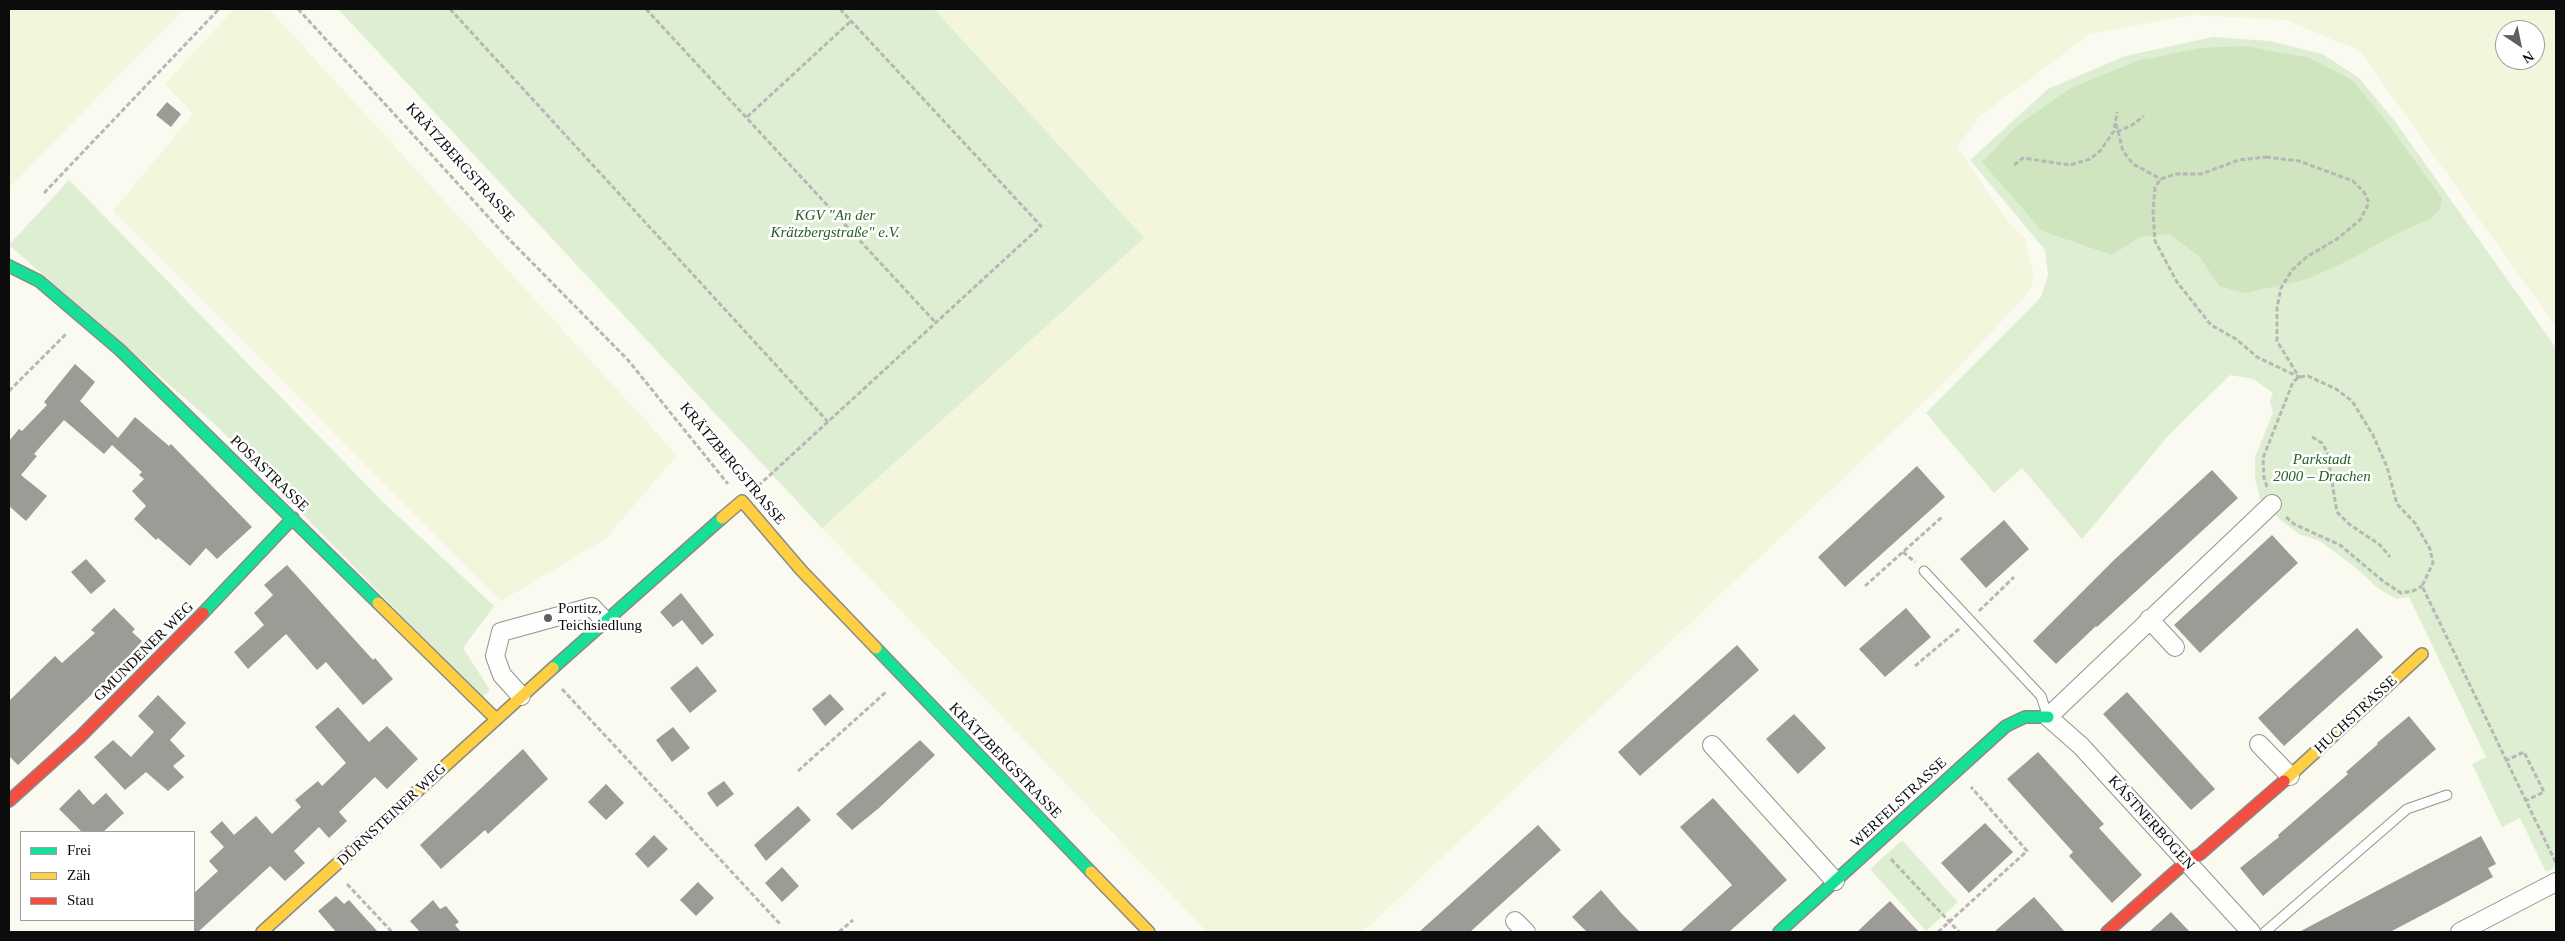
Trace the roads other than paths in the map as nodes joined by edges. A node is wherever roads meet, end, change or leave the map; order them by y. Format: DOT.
graph roads {
  1 [pos="9,266"];
  2 [pos="742,501"];
  3 [pos="2272,504"];
  4 [pos="293,518"];
  5 [pos="1924,570"];
  6 [pos="2149,619"];
  7 [pos="605,621"];
  8 [pos="2175,647"];
  9 [pos="2422,654"];
  10 [pos="521,696"];
  11 [pos="2048,717"];
  12 [pos="496,719"];
  13 [pos="2258,744"];
  14 [pos="1712,745"];
  15 [pos="2290,776"];
  16 [pos="2447,795"];
  17 [pos="9,801"];
  18 [pos="2186,862"];
  19 [pos="1835,881"];
  20 [pos="2556,882"];
  21 [pos="262,932"];
  22 [pos="1149,932"];
  23 [pos="1779,932"];
  24 [pos="2107,932"];
  25 [pos="2251,932"];
  26 [pos="2264,932"];
  27 [pos="2460,932"];
  1 -- 4 [label="street, POSASTRASSE"];
  2 -- 7 [label="street, DÜRNSTEINER WEG"];
  2 -- 22 [label="street, KRÄTZBERGSTRASSE"];
  3 -- 6 [label="street"];
  4 -- 12 [label="street, POSASTRASSE"];
  4 -- 17 [label="street, GMUNDENER WEG"];
  5 -- 11 [label="lane"];
  6 -- 8 [label="street"];
  6 -- 11 [label="street"];
  7 -- 10 [label="street, DÜRNSTEINER WEG"];
  7 -- 10 [label="street"];
  9 -- 15 [label="street, HUCHSTRASSE"];
  10 -- 12 [label="street, DÜRNSTEINER WEG"];
  11 -- 18 [label="street, KÄSTNERBOGEN"];
  11 -- 19 [label="street, WERFELSTRASSE"];
  12 -- 21 [label="street, DÜRNSTEINER WEG"];
  13 -- 15 [label="street"];
  14 -- 19 [label="street"];
  15 -- 18 [label="street, HUCHSTRASSE"];
  16 -- 26 [label="lane"];
  18 -- 24 [label="street, HUCHSTRASSE"];
  18 -- 25 [label="street, KÄSTNERBOGEN"];
  19 -- 23 [label="street, WERFELSTRASSE"];
  20 -- 27 [label="street"];
}
